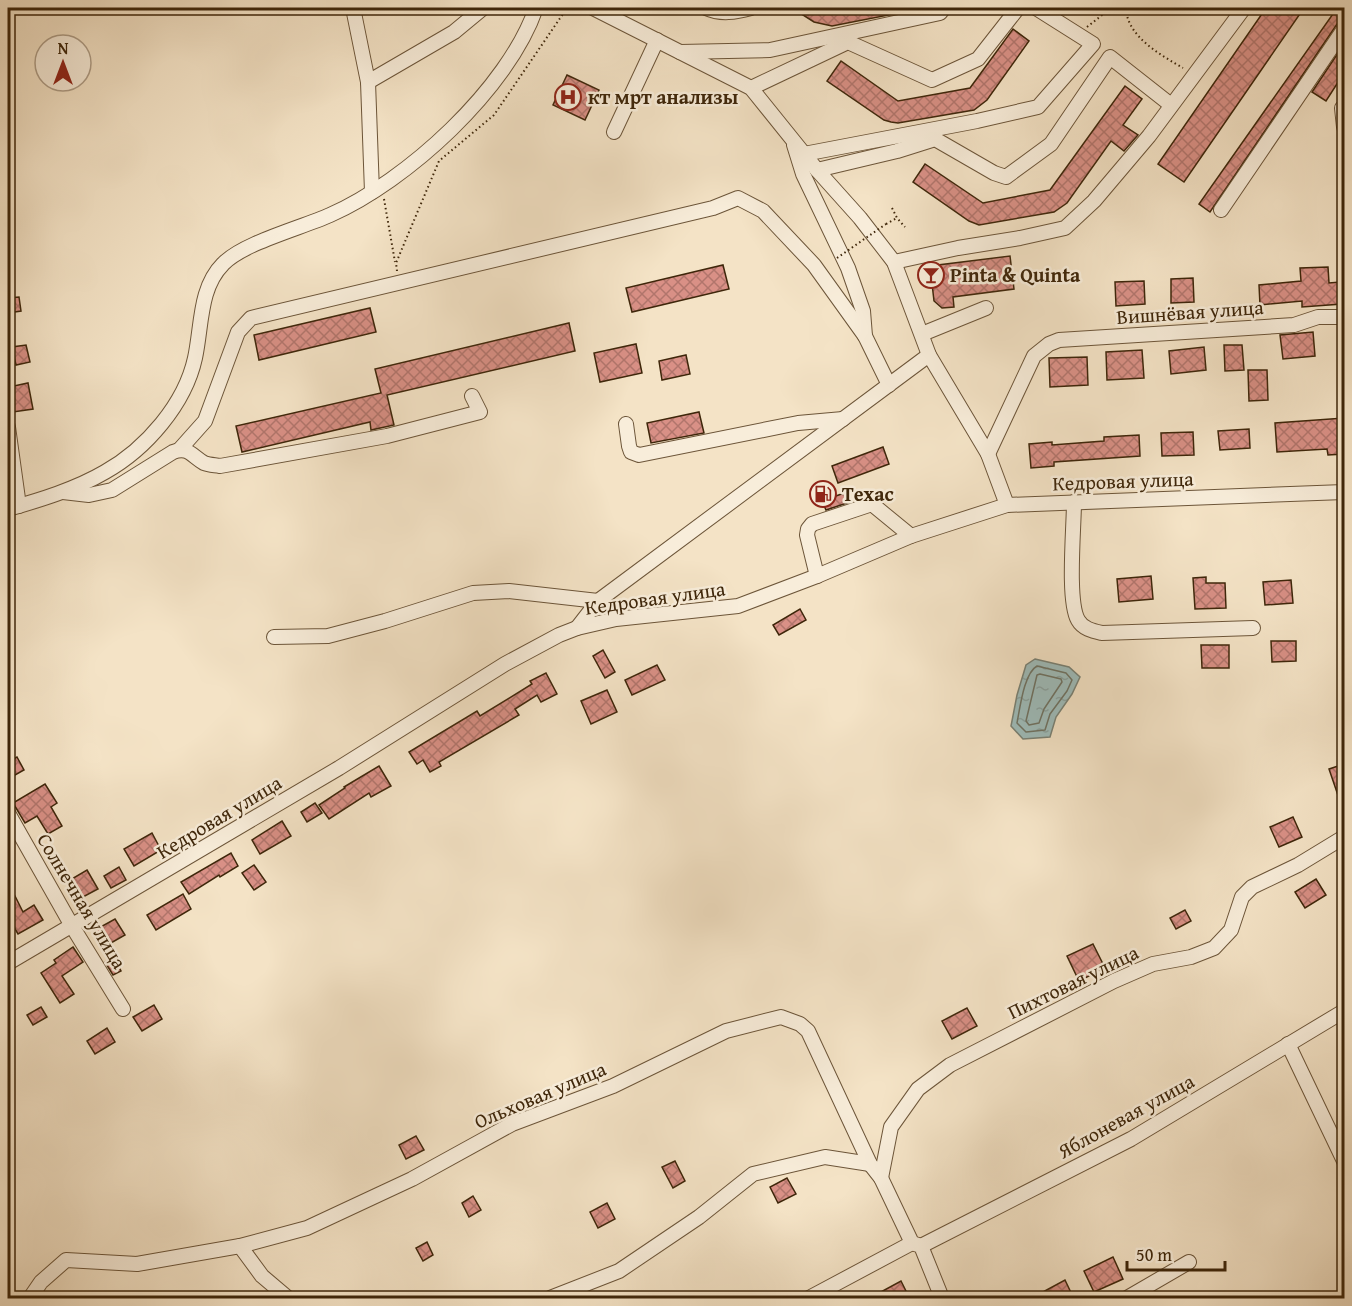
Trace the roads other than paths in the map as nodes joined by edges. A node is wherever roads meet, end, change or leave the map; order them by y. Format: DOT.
graph roads {
  1 [pos="352,8"];
  2 [pos="483,8"];
  3 [pos="536,8"];
  4 [pos="593,8"];
  5 [pos="706,8"];
  6 [pos="751,8"];
  7 [pos="944,8"];
  8 [pos="1018,8"];
  9 [pos="1036,8"];
  10 [pos="1244,8"];
  11 [pos="1344,28"];
  12 [pos="657,40"];
  13 [pos="678,52"];
  14 [pos="368,82"];
  15 [pos="751,88"];
  16 [pos="1171,105"];
  17 [pos="1342,108"];
  18 [pos="1344,127"];
  19 [pos="614,132"];
  20 [pos="791,138"];
  21 [pos="804,154"];
  22 [pos="817,170"];
  23 [pos="378,194"];
  24 [pos="1221,210"];
  25 [pos="894,262"];
  26 [pos="986,308"];
  27 [pos="1344,317"];
  28 [pos="922,334"];
  29 [pos="865,336"];
  30 [pos="929,355"];
  31 [pos="889,385"];
  32 [pos="472,396"];
  33 [pos="843,419"];
  34 [pos="626,424"];
  35 [pos="8,427"];
  36 [pos="180,449"];
  37 [pos="988,454"];
  38 [pos="61,491"];
  39 [pos="1344,492"];
  40 [pos="1074,502"];
  41 [pos="1007,505"];
  42 [pos="13,507"];
  43 [pos="911,536"];
  44 [pos="817,576"];
  45 [pos="598,601"];
  46 [pos="577,628"];
  47 [pos="1253,628"];
  48 [pos="274,637"];
  49 [pos="8,813"];
  50 [pos="1344,837"];
  51 [pos="72,926"];
  52 [pos="8,963"];
  53 [pos="123,1009"];
  54 [pos="1344,1011"];
  55 [pos="1288,1044"];
  56 [pos="1343,1155"];
  57 [pos="870,1164"];
  58 [pos="881,1178"];
  59 [pos="917,1245"];
  60 [pos="240,1246"];
  61 [pos="1189,1262"];
  62 [pos="30,1299"];
  63 [pos="288,1299"];
  64 [pos="550,1299"];
  65 [pos="809,1299"];
  66 [pos="942,1299"];
  67 [pos="1127,1299"];
  1 -- 14 [label="street"];
  2 -- 14 [label="street"];
  3 -- 23 [label="street"];
  4 -- 12 [label="street"];
  5 -- 6 [label="street"];
  7 -- 13 [label="street"];
  8 -- 15 [label="street"];
  9 -- 21 [label="street"];
  10 -- 16 [label="street"];
  11 -- 24 [label="street"];
  12 -- 13 [label="street"];
  12 -- 19 [label="street"];
  13 -- 15 [label="street"];
  14 -- 23 [label="street"];
  15 -- 20 [label="street"];
  16 -- 22 [label="street"];
  16 -- 25 [label="street"];
  17 -- 18 [label="street"];
  20 -- 21 [label="street"];
  20 -- 29 [label="street"];
  21 -- 22 [label="street"];
  22 -- 25 [label="street"];
  23 -- 38 [label="street"];
  25 -- 28 [label="street"];
  26 -- 28 [label="street"];
  27 -- 37 [label="street, Вишнёвая улица"];
  28 -- 30 [label="street"];
  29 -- 31 [label="street"];
  29 -- 36 [label="street"];
  30 -- 31 [label="street"];
  30 -- 37 [label="street"];
  31 -- 33 [label="street"];
  32 -- 36 [label="street"];
  33 -- 34 [label="street"];
  33 -- 45 [label="street"];
  35 -- 42 [label="street"];
  36 -- 38 [label="street"];
  37 -- 41 [label="street"];
  38 -- 42 [label="street"];
  39 -- 40 [label="street, Кедровая улица"];
  40 -- 41 [label="street, Кедровая улица"];
  40 -- 47 [label="street"];
  41 -- 43 [label="street, Кедровая улица"];
  43 -- 44 [label="street, Кедровая улица"];
  43 -- 44 [label="street"];
  44 -- 46 [label="street, Кедровая улица"];
  45 -- 46 [label="street"];
  45 -- 48 [label="street"];
  46 -- 51 [label="street, Кедровая улица"];
  49 -- 51 [label="street, Солнечная улица"];
  50 -- 58 [label="street, Пихтовая улица"];
  51 -- 52 [label="street, Кедровая улица"];
  51 -- 53 [label="street, Солнечная улица"];
  54 -- 55 [label="street, Яблоневая улица"];
  55 -- 56 [label="street"];
  55 -- 59 [label="street, Яблоневая улица"];
  57 -- 58 [label="street"];
  57 -- 60 [label="street, Ольховая улица"];
  57 -- 64 [label="street"];
  58 -- 59 [label="street"];
  59 -- 65 [label="street, Яблоневая улица"];
  59 -- 66 [label="street"];
  60 -- 62 [label="street, Ольховая улица"];
  60 -- 63 [label="street"];
  61 -- 67 [label="street"];
}
